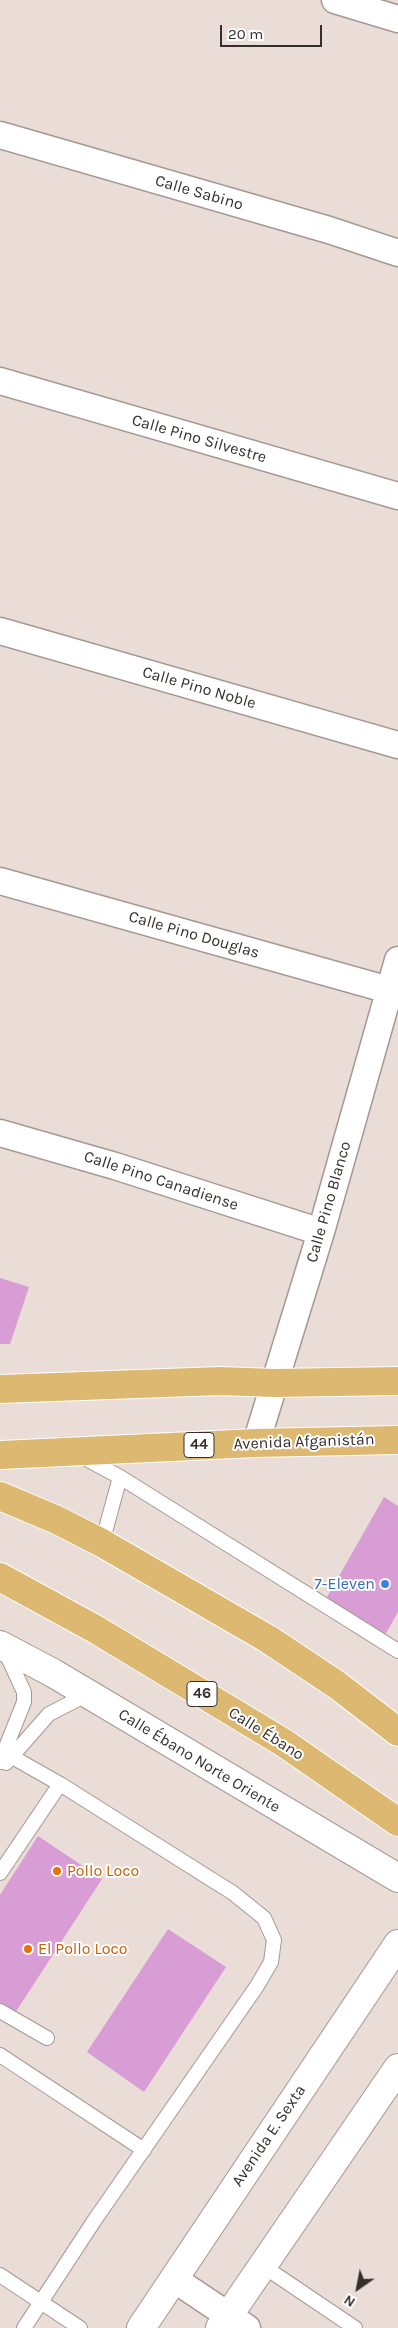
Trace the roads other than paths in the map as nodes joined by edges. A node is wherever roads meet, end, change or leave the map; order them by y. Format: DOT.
graph roads {
  1 [pos="335,0"];
  2 [pos="398,19"];
  3 [pos="0,135"];
  4 [pos="398,253"];
  5 [pos="0,381"];
  6 [pos="398,496"];
  7 [pos="0,631"];
  8 [pos="398,745"];
  9 [pos="0,881"];
  10 [pos="398,960"];
  11 [pos="389,990"];
  12 [pos="0,1133"];
  13 [pos="321,1232"];
  14 [pos="398,1381"];
  15 [pos="274,1383"];
  16 [pos="0,1389"];
  17 [pos="398,1440"];
  18 [pos="256,1443"];
  19 [pos="73,1451"];
  20 [pos="0,1455"];
  21 [pos="120,1478"];
  22 [pos="0,1496"];
  23 [pos="102,1543"];
  24 [pos="0,1577"];
  25 [pos="1,1645"];
  26 [pos="398,1651"];
  27 [pos="88,1694"];
  28 [pos="398,1732"];
  29 [pos="4,1755"];
  30 [pos="0,1769"];
  31 [pos="60,1784"];
  32 [pos="398,1822"];
  33 [pos="0,1873"];
  34 [pos="398,1878"];
  35 [pos="398,1944"];
  36 [pos="0,2011"];
  37 [pos="47,2038"];
  38 [pos="0,2055"];
  39 [pos="398,2068"];
  40 [pos="144,2150"];
  41 [pos="263,2266"];
  42 [pos="0,2275"];
  43 [pos="174,2279"];
  44 [pos="41,2302"];
  45 [pos="232,2324"];
  46 [pos="24,2328"];
  47 [pos="80,2328"];
  48 [pos="141,2328"];
  49 [pos="355,2328"];
  1 -- 2 [label="street"];
  3 -- 4 [label="street, Calle Sabino"];
  5 -- 6 [label="street, Calle Pino Silvestre"];
  7 -- 8 [label="street, Calle Pino Noble"];
  9 -- 11 [label="street, Calle Pino Douglas"];
  10 -- 11 [label="street, Calle Pino Blanco"];
  11 -- 13 [label="street, Calle Pino Blanco"];
  12 -- 13 [label="street, Calle Pino Canadiense"];
  13 -- 15 [label="street, Calle Pino Blanco"];
  14 -- 15 [label="main road"];
  15 -- 16 [label="main road"];
  15 -- 18 [label="street, Calle Pino Blanco"];
  17 -- 18 [label="main road, Avenida Afganistán / 44"];
  18 -- 19 [label="main road, Avenida Afganistán / 44"];
  19 -- 20 [label="main road, Avenida Afganistán / 44"];
  19 -- 21 [label="lane"];
  21 -- 23 [label="lane"];
  21 -- 26 [label="lane"];
  22 -- 23 [label="main road"];
  23 -- 28 [label="main road"];
  24 -- 32 [label="main road, Calle Ébano / 46"];
  25 -- 27 [label="street, Calle Ébano Norte Oriente"];
  25 -- 29 [label="lane"];
  27 -- 29 [label="lane"];
  27 -- 34 [label="street, Calle Ébano Norte Oriente"];
  29 -- 30 [label="lane"];
  29 -- 31 [label="lane"];
  31 -- 33 [label="lane"];
  31 -- 40 [label="lane"];
  35 -- 43 [label="street, Avenida E. Sexta"];
  36 -- 37 [label="lane"];
  38 -- 40 [label="lane"];
  39 -- 41 [label="street"];
  40 -- 44 [label="lane"];
  41 -- 45 [label="street"];
  41 -- 49 [label="lane"];
  42 -- 44 [label="lane"];
  43 -- 45 [label="street"];
  43 -- 48 [label="street, Avenida E. Sexta"];
  44 -- 46 [label="lane"];
  44 -- 47 [label="lane"];
}
